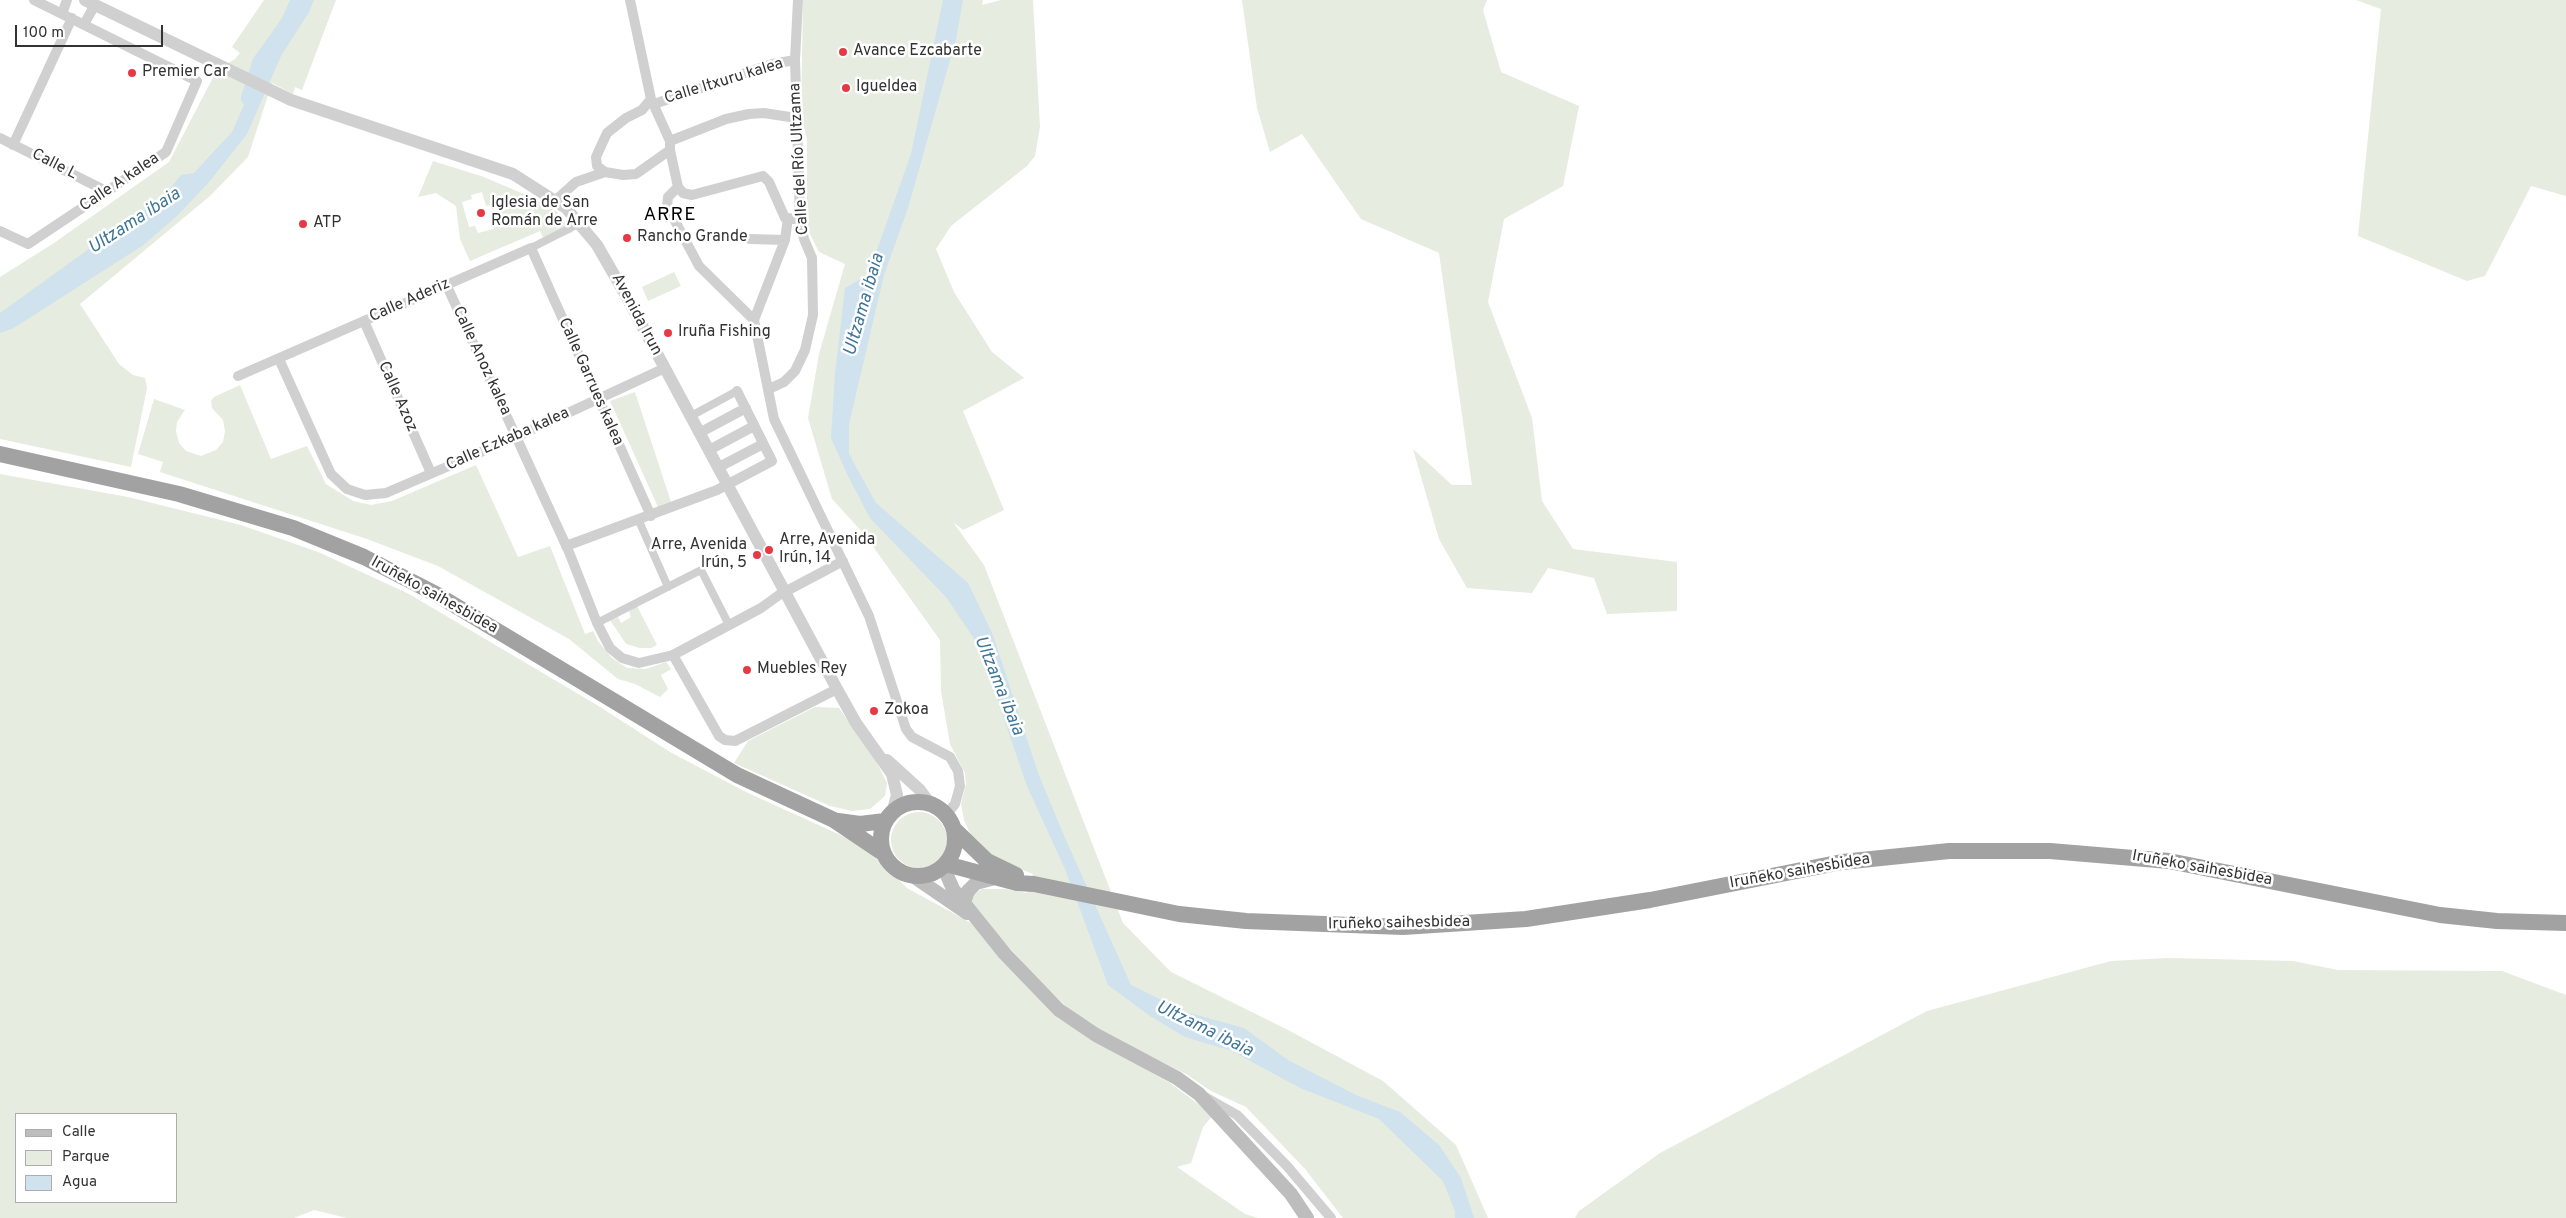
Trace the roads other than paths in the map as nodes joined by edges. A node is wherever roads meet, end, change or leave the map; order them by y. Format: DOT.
graph roads {
  1 [pos="34,0"];
  2 [pos="67,0"];
  3 [pos="630,0"];
  4 [pos="798,0"];
  5 [pos="90,2"];
  6 [pos="67,16"];
  7 [pos="84,24"];
  8 [pos="795,60"];
  9 [pos="653,102"];
  10 [pos="796,118"];
  11 [pos="0,138"];
  12 [pos="13,144"];
  13 [pos="670,145"];
  14 [pos="605,172"];
  15 [pos="678,188"];
  16 [pos="108,192"];
  17 [pos="556,200"];
  18 [pos="788,218"];
  19 [pos="800,219"];
  20 [pos="580,223"];
  21 [pos="0,231"];
  22 [pos="750,240"];
  23 [pos="785,240"];
  24 [pos="530,248"];
  25 [pos="446,284"];
  26 [pos="754,320"];
  27 [pos="364,321"];
  28 [pos="279,359"];
  29 [pos="665,368"];
  30 [pos="238,376"];
  31 [pos="769,389"];
  32 [pos="737,391"];
  33 [pos="598,399"];
  34 [pos="746,408"];
  35 [pos="691,416"];
  36 [pos="754,426"];
  37 [pos="701,432"];
  38 [pos="516,437"];
  39 [pos="763,444"];
  40 [pos="710,449"];
  41 [pos="0,454"];
  42 [pos="719,467"];
  43 [pos="431,473"];
  44 [pos="729,485"];
  45 [pos="651,516"];
  46 [pos="639,523"];
  47 [pos="566,546"];
  48 [pos="843,561"];
  49 [pos="668,587"];
  50 [pos="786,591"];
  51 [pos="728,622"];
  52 [pos="597,623"];
  53 [pos="673,655"];
  54 [pos="837,689"];
  55 [pos="881,755"];
  56 [pos="931,804"];
  57 [pos="888,817"];
  58 [pos="834,820"];
  59 [pos="950,822"];
  60 [pos="883,853"];
  61 [pos="945,865"];
  62 [pos="913,876"];
  63 [pos="995,878"];
  64 [pos="1034,884"];
  65 [pos="964,902"];
  66 [pos="976,918"];
  67 [pos="2566,923"];
  68 [pos="1199,1094"];
  69 [pos="1307,1218"];
  70 [pos="1331,1218"];
  1 -- 6 [label="street"];
  2 -- 6 [label="street"];
  3 -- 9 [label="street"];
  4 -- 8 [label="street, Calle del Río Ultzama"];
  5 -- 7 [label="street"];
  5 -- 17 [label="street, Avenida Irun"];
  6 -- 7 [label="street"];
  6 -- 12 [label="street"];
  7 -- 16 [label="street, Calle A kalea"];
  8 -- 9 [label="street, Calle Itxuru kalea"];
  8 -- 10 [label="street, Calle del Río Ultzama"];
  9 -- 13 [label="street"];
  9 -- 14 [label="street"];
  10 -- 13 [label="street"];
  10 -- 19 [label="street, Calle del Río Ultzama"];
  11 -- 12 [label="street, Calle L"];
  12 -- 16 [label="street, Calle L"];
  13 -- 14 [label="street"];
  13 -- 15 [label="street"];
  14 -- 17 [label="street"];
  15 -- 18 [label="street"];
  15 -- 26 [label="street"];
  16 -- 21 [label="street, Calle A kalea"];
  17 -- 20 [label="street, Avenida Irun"];
  18 -- 19 [label="street"];
  18 -- 23 [label="street"];
  19 -- 31 [label="street, Calle del Río Ultzama"];
  20 -- 24 [label="street, Calle Aderiz"];
  20 -- 29 [label="street, Avenida Irun"];
  22 -- 23 [label="street"];
  23 -- 26 [label="street"];
  24 -- 25 [label="street, Calle Aderiz"];
  24 -- 33 [label="street, Calle Garrues kalea"];
  25 -- 27 [label="street, Calle Aderiz"];
  25 -- 38 [label="street, Calle Anoz kalea"];
  26 -- 31 [label="street"];
  27 -- 28 [label="street, Calle Aderiz"];
  27 -- 43 [label="street, Calle Azoz"];
  28 -- 30 [label="street, Calle Aderiz"];
  28 -- 43 [label="street, Calle Ezkaba kalea"];
  29 -- 33 [label="street, Calle Ezkaba kalea"];
  29 -- 35 [label="street, Avenida Irun"];
  31 -- 48 [label="street"];
  32 -- 34 [label="street"];
  32 -- 35 [label="street"];
  33 -- 38 [label="street, Calle Ezkaba kalea"];
  33 -- 45 [label="street, Calle Garrues kalea"];
  34 -- 36 [label="street"];
  34 -- 37 [label="street"];
  35 -- 37 [label="street, Avenida Irun"];
  36 -- 39 [label="street"];
  36 -- 40 [label="street"];
  37 -- 40 [label="street, Avenida Irun"];
  38 -- 43 [label="street, Calle Ezkaba kalea"];
  38 -- 47 [label="street, Calle Anoz kalea"];
  39 -- 42 [label="street"];
  39 -- 44 [label="street"];
  40 -- 42 [label="street, Avenida Irun"];
  41 -- 58 [label="highway, Iruñeko saihesbidea"];
  42 -- 44 [label="street, Avenida Irun"];
  44 -- 45 [label="street"];
  44 -- 50 [label="street, Avenida Irun"];
  45 -- 46 [label="street"];
  46 -- 47 [label="street"];
  46 -- 49 [label="street"];
  47 -- 52 [label="street, Calle Anoz kalea"];
  48 -- 50 [label="street, Calle Anoz kalea"];
  48 -- 59 [label="street"];
  49 -- 51 [label="street"];
  49 -- 52 [label="street"];
  50 -- 51 [label="street, Calle Anoz kalea"];
  50 -- 54 [label="street, Avenida Irun"];
  51 -- 53 [label="street, Calle Anoz kalea"];
  52 -- 53 [label="street, Calle Anoz kalea"];
  53 -- 54 [label="street"];
  54 -- 55 [label="street, Avenida Irun"];
  55 -- 56 [label="street"];
  55 -- 57 [label="street"];
  56 -- 57 [label="highway"];
  56 -- 59 [label="highway"];
  57 -- 58 [label="highway, Iruñeko saihesbidea"];
  57 -- 60 [label="highway"];
  58 -- 60 [label="highway, Iruñeko saihesbidea"];
  59 -- 61 [label="highway"];
  59 -- 64 [label="highway, Iruñeko saihesbidea"];
  60 -- 62 [label="highway"];
  61 -- 62 [label="highway"];
  61 -- 63 [label="highway, Iruñeko saihesbidea"];
  61 -- 65 [label="main road"];
  62 -- 66 [label="main road"];
  63 -- 64 [label="highway, Iruñeko saihesbidea"];
  63 -- 65 [label="main road"];
  64 -- 67 [label="highway, Iruñeko saihesbidea"];
  65 -- 66 [label="main road"];
  66 -- 68 [label="main road"];
  68 -- 69 [label="main road"];
  68 -- 70 [label="street"];
}
